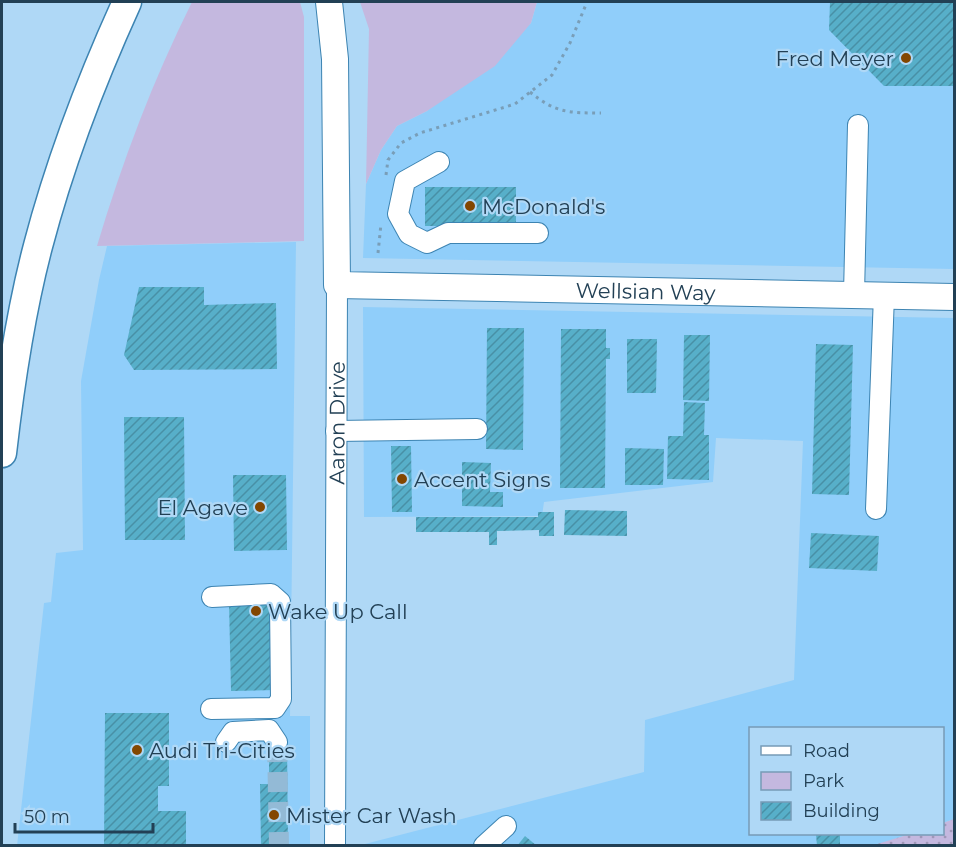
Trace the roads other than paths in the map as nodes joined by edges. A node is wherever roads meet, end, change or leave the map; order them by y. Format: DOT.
graph roads {
  1 [pos="127,2"];
  2 [pos="329,2"];
  3 [pos="858,125"];
  4 [pos="439,162"];
  5 [pos="538,233"];
  6 [pos="337,285"];
  7 [pos="854,294"];
  8 [pos="884,295"];
  9 [pos="954,297"];
  10 [pos="477,429"];
  11 [pos="336,430"];
  12 [pos="2,453"];
  13 [pos="876,509"];
  14 [pos="212,597"];
  15 [pos="211,709"];
  16 [pos="226,742"];
  17 [pos="277,742"];
  18 [pos="506,826"];
  19 [pos="335,846"];
  20 [pos="484,846"];
  1 -- 12 [label="highway"];
  2 -- 6 [label="main road, Aaron Drive"];
  3 -- 7 [label="street"];
  4 -- 5 [label="street"];
  6 -- 7 [label="main road, Wellsian Way"];
  6 -- 11 [label="street, Aaron Drive"];
  7 -- 8 [label="main road, Wellsian Way"];
  8 -- 9 [label="main road, Wellsian Way"];
  8 -- 13 [label="street"];
  10 -- 11 [label="street"];
  11 -- 19 [label="street, Aaron Drive"];
  14 -- 15 [label="street"];
  16 -- 17 [label="street"];
  18 -- 20 [label="street"];
}
